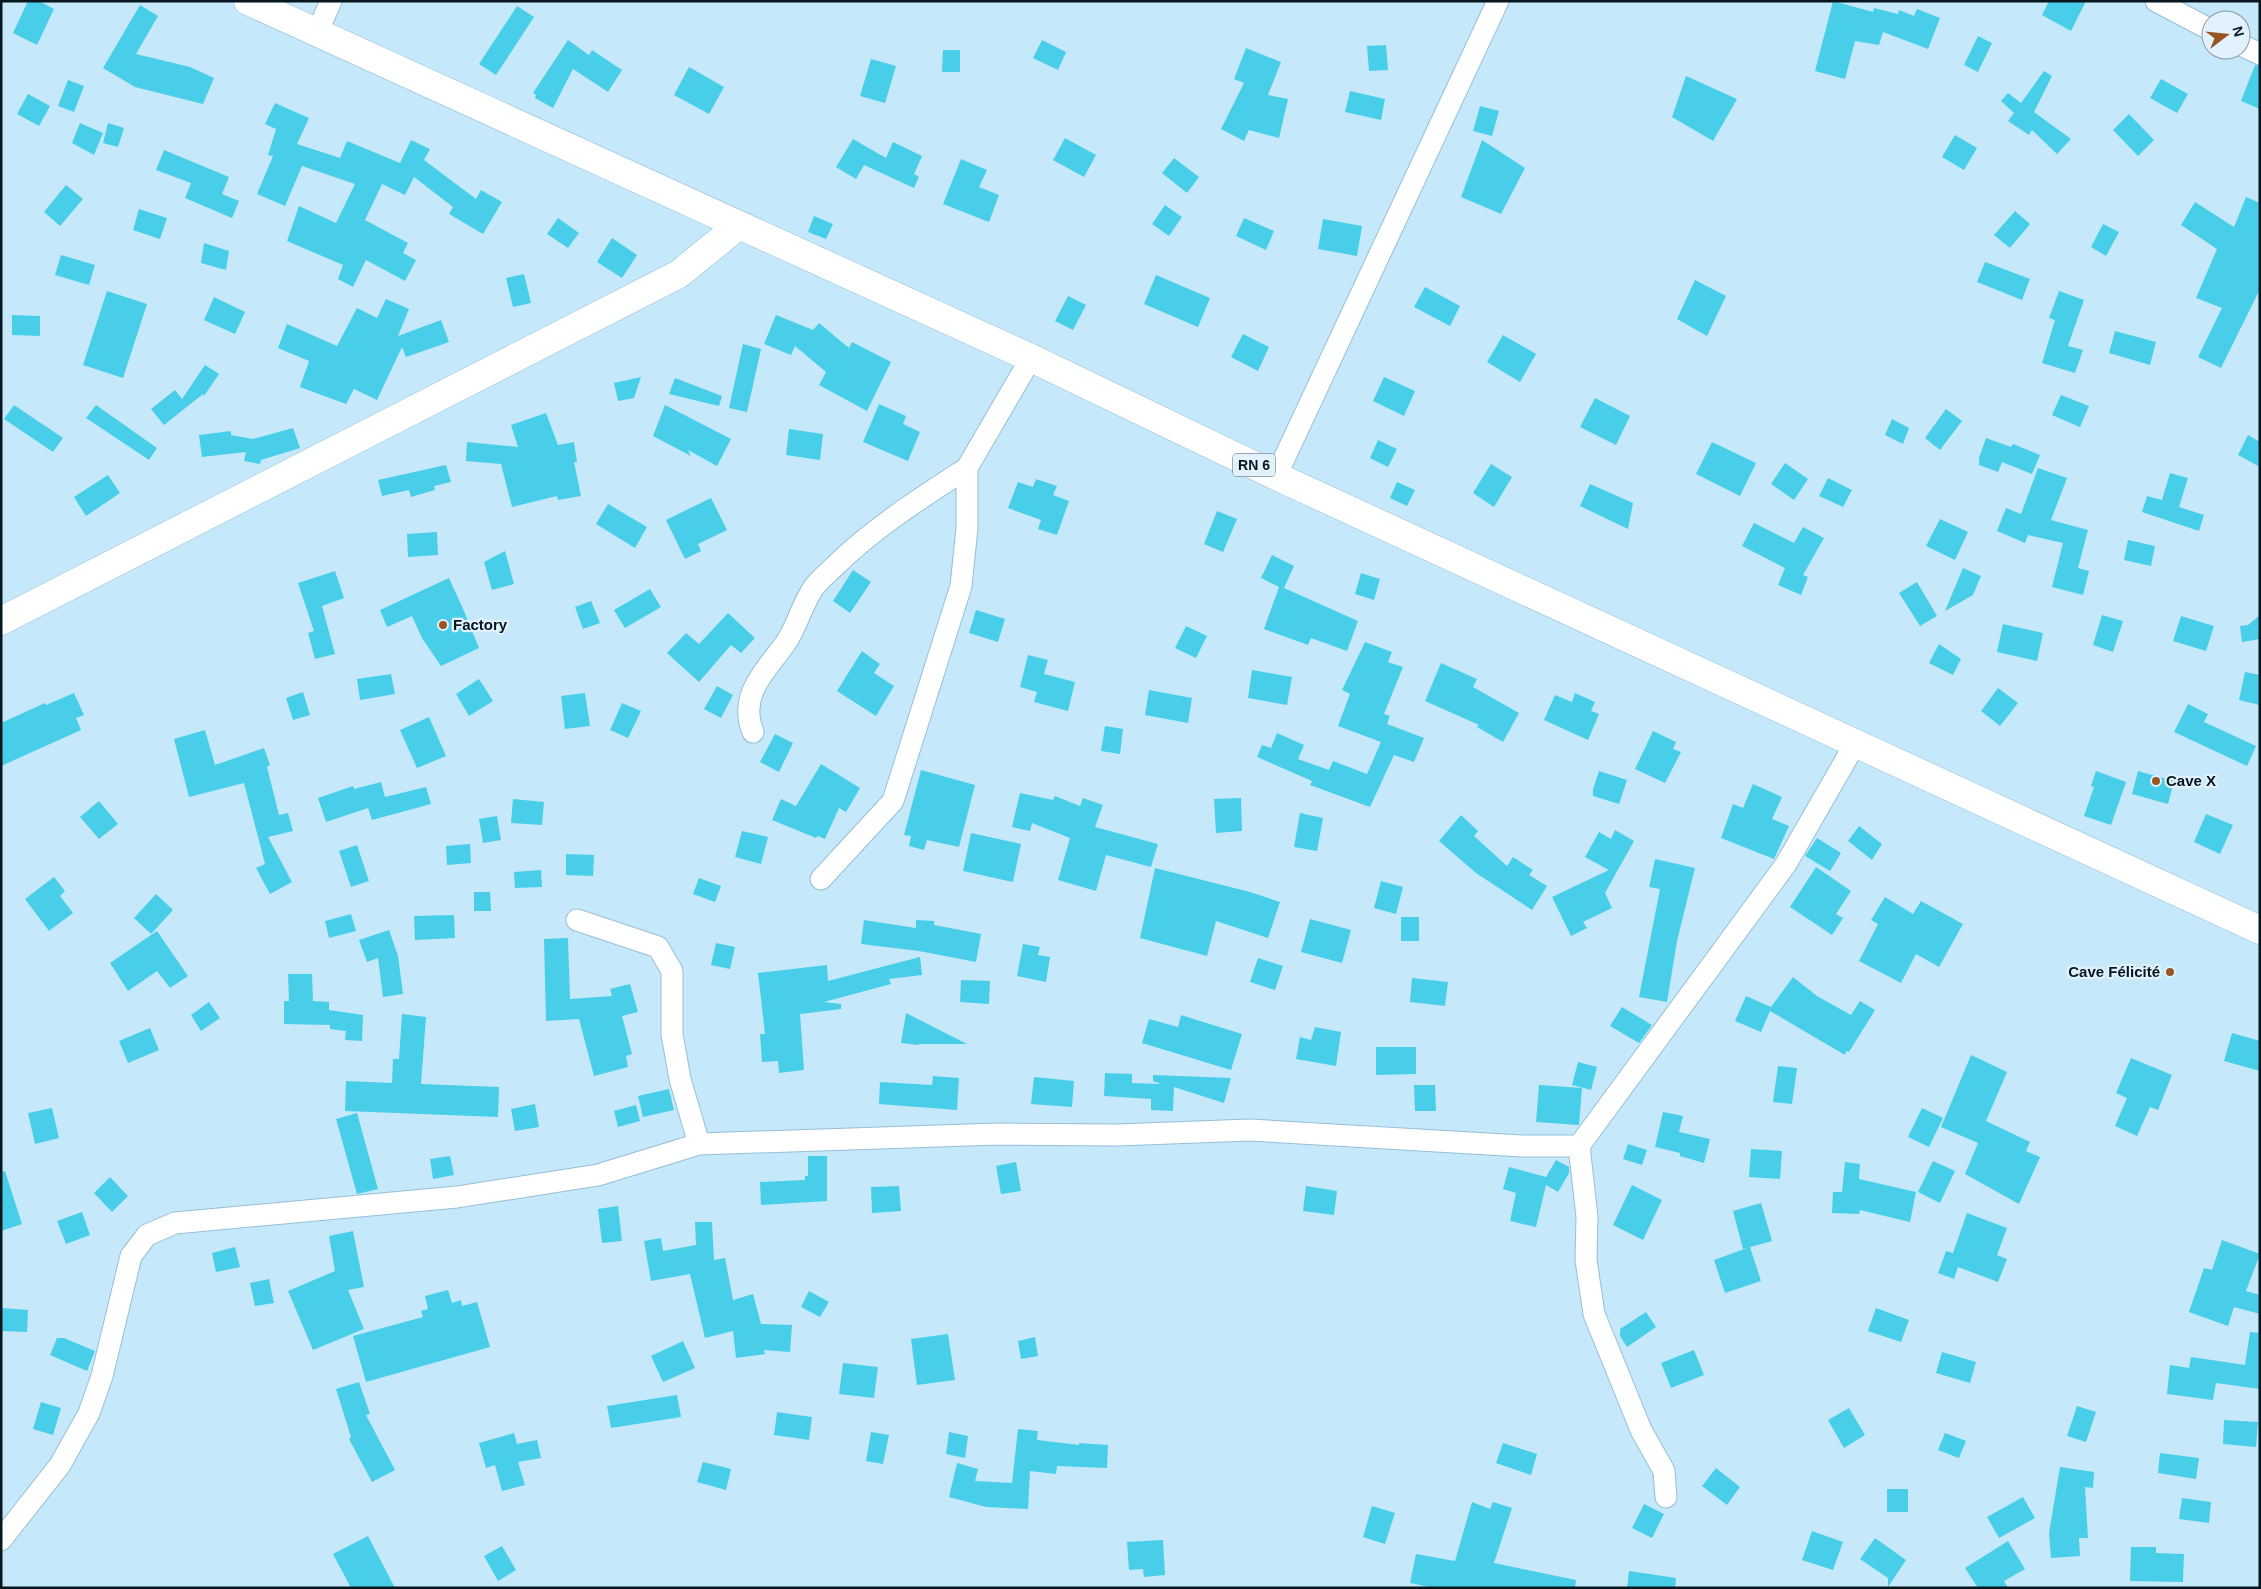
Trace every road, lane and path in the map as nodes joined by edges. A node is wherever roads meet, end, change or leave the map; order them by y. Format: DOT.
graph roads {
  1 [pos="248,1"];
  2 [pos="331,1"];
  3 [pos="1498,1"];
  4 [pos="2156,1"];
  5 [pos="2201,25"];
  6 [pos="317,33"];
  7 [pos="738,226"];
  8 [pos="1031,358"];
  9 [pos="967,468"];
  10 [pos="1276,476"];
  11 [pos="1,621"];
  12 [pos="753,732"];
  13 [pos="1855,744"];
  14 [pos="821,879"];
  15 [pos="577,920"];
  16 [pos="2260,930"];
  17 [pos="699,1144"];
  18 [pos="1579,1146"];
  19 [pos="1666,1497"];
  20 [pos="1,1540"];
  1 -- 6 [label="main road, RN 6"];
  2 -- 6 [label="street"];
  3 -- 10 [label="street"];
  4 -- 5 [label="street"];
  6 -- 7 [label="main road, RN 6"];
  7 -- 8 [label="main road, RN 6"];
  7 -- 11 [label="main road"];
  8 -- 9 [label="street"];
  8 -- 10 [label="main road, RN 6"];
  9 -- 12 [label="street"];
  9 -- 14 [label="street"];
  10 -- 13 [label="main road, RN 6"];
  13 -- 16 [label="main road, RN 6"];
  13 -- 18 [label="street"];
  15 -- 17 [label="street"];
  17 -- 18 [label="street"];
  17 -- 20 [label="street"];
  18 -- 19 [label="street"];
}
